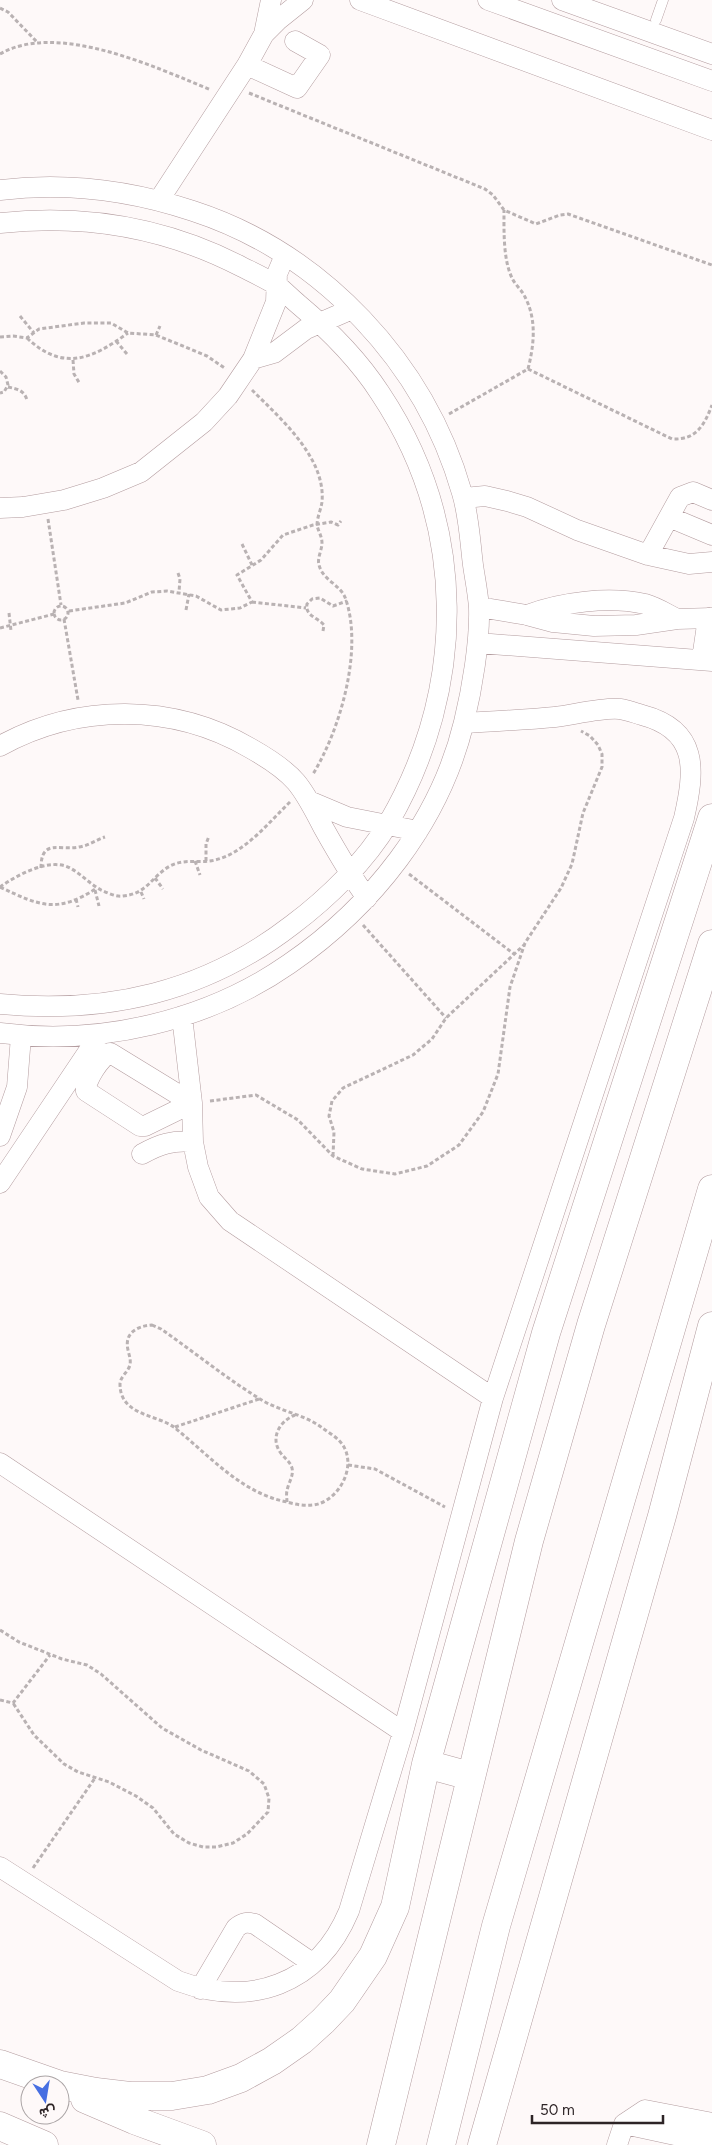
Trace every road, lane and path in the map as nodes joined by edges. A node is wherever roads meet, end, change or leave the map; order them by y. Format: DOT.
graph roads {
  1 [pos="272,0"];
  2 [pos="303,0"];
  3 [pos="360,0"];
  4 [pos="488,0"];
  5 [pos="562,0"];
  6 [pos="603,0"];
  7 [pos="663,0"];
  8 [pos="0,8"];
  9 [pos="656,20"];
  10 [pos="264,34"];
  11 [pos="295,40"];
  12 [pos="712,41"];
  13 [pos="38,43"];
  14 [pos="0,54"];
  15 [pos="712,54"];
  16 [pos="247,65"];
  17 [pos="712,81"];
  18 [pos="230,91"];
  19 [pos="712,130"];
  20 [pos="0,190"];
  21 [pos="159,200"];
  22 [pos="504,210"];
  23 [pos="0,223"];
  24 [pos="285,255"];
  25 [pos="712,265"];
  26 [pos="276,285"];
  27 [pos="352,309"];
  28 [pos="20,316"];
  29 [pos="320,322"];
  30 [pos="160,326"];
  31 [pos="34,333"];
  32 [pos="128,333"];
  33 [pos="156,336"];
  34 [pos="0,337"];
  35 [pos="27,338"];
  36 [pos="116,341"];
  37 [pos="127,354"];
  38 [pos="253,359"];
  39 [pos="73,360"];
  40 [pos="528,368"];
  41 [pos="0,371"];
  42 [pos="241,378"];
  43 [pos="80,384"];
  44 [pos="8,387"];
  45 [pos="0,393"];
  46 [pos="27,400"];
  47 [pos="712,405"];
  48 [pos="435,422"];
  49 [pos="464,498"];
  50 [pos="712,500"];
  51 [pos="45,504"];
  52 [pos="0,508"];
  53 [pos="669,517"];
  54 [pos="341,521"];
  55 [pos="317,524"];
  56 [pos="712,535"];
  57 [pos="242,544"];
  58 [pos="648,555"];
  59 [pos="712,562"];
  60 [pos="252,565"];
  61 [pos="178,573"];
  62 [pos="179,592"];
  63 [pos="189,594"];
  64 [pos="347,601"];
  65 [pos="252,602"];
  66 [pos="61,605"];
  67 [pos="479,607"];
  68 [pos="306,608"];
  69 [pos="186,610"];
  70 [pos="69,611"];
  71 [pos="9,613"];
  72 [pos="54,614"];
  73 [pos="710,618"];
  74 [pos="64,620"];
  75 [pos="10,625"];
  76 [pos="0,628"];
  77 [pos="11,631"];
  78 [pos="324,631"];
  79 [pos="478,643"];
  80 [pos="707,660"];
  81 [pos="81,717"];
  82 [pos="554,717"];
  83 [pos="464,723"];
  84 [pos="0,746"];
  85 [pos="306,796"];
  86 [pos="712,818"];
  87 [pos="387,825"];
  88 [pos="418,831"];
  89 [pos="209,836"];
  90 [pos="105,837"];
  91 [pos="195,861"];
  92 [pos="206,861"];
  93 [pos="396,863"];
  94 [pos="41,868"];
  95 [pos="349,874"];
  96 [pos="200,875"];
  97 [pos="155,878"];
  98 [pos="0,887"];
  99 [pos="96,889"];
  100 [pos="162,889"];
  101 [pos="141,892"];
  102 [pos="367,898"];
  103 [pos="76,899"];
  104 [pos="144,899"];
  105 [pos="99,906"];
  106 [pos="78,907"];
  107 [pos="352,914"];
  108 [pos="525,943"];
  109 [pos="712,944"];
  110 [pos="514,954"];
  111 [pos="0,1004"];
  112 [pos="182,1016"];
  113 [pos="446,1018"];
  114 [pos="0,1033"];
  115 [pos="100,1034"];
  116 [pos="21,1036"];
  117 [pos="192,1103"];
  118 [pos="0,1136"];
  119 [pos="193,1142"];
  120 [pos="142,1154"];
  121 [pos="333,1156"];
  122 [pos="0,1183"];
  123 [pos="712,1189"];
  124 [pos="712,1326"];
  125 [pos="493,1398"];
  126 [pos="260,1399"];
  127 [pos="296,1415"];
  128 [pos="174,1427"];
  129 [pos="0,1462"];
  130 [pos="348,1465"];
  131 [pos="287,1502"];
  132 [pos="461,1517"];
  133 [pos="0,1630"];
  134 [pos="50,1654"];
  135 [pos="0,1700"];
  136 [pos="12,1702"];
  137 [pos="402,1732"];
  138 [pos="426,1764"];
  139 [pos="470,1776"];
  140 [pos="95,1778"];
  141 [pos="0,1866"];
  142 [pos="24,1882"];
  143 [pos="312,1963"];
  144 [pos="200,1989"];
  145 [pos="0,2064"];
  146 [pos="30,2075"];
  147 [pos="70,2087"];
  148 [pos="70,2091"];
  149 [pos="712,2123"];
  150 [pos="624,2124"];
  151 [pos="0,2126"];
  152 [pos="712,2144"];
  153 [pos="44,2145"];
  154 [pos="202,2145"];
  155 [pos="381,2145"];
  156 [pos="441,2145"];
  157 [pos="482,2145"];
  158 [pos="617,2145"];
  1 -- 10 [label="street"];
  2 -- 10 [label="street"];
  3 -- 19 [label="street"];
  4 -- 17 [label="street"];
  5 -- 15 [label="street"];
  6 -- 9 [label="street"];
  7 -- 9 [label="lane"];
  8 -- 13 [label="path"];
  9 -- 12 [label="street"];
  10 -- 16 [label="street"];
  11 -- 16 [label="street"];
  13 -- 14 [label="path"];
  13 -- 18 [label="path"];
  16 -- 18 [label="street"];
  18 -- 21 [label="street"];
  18 -- 22 [label="path"];
  20 -- 21 [label="street"];
  21 -- 24 [label="street"];
  22 -- 25 [label="path"];
  22 -- 40 [label="path"];
  23 -- 26 [label="street"];
  24 -- 26 [label="street"];
  24 -- 27 [label="street"];
  26 -- 29 [label="street"];
  26 -- 38 [label="street"];
  27 -- 29 [label="street"];
  27 -- 48 [label="street"];
  28 -- 31 [label="path"];
  29 -- 38 [label="street"];
  29 -- 87 [label="street"];
  30 -- 33 [label="path"];
  31 -- 32 [label="path"];
  31 -- 35 [label="path"];
  32 -- 33 [label="path"];
  32 -- 36 [label="path"];
  33 -- 42 [label="path"];
  34 -- 35 [label="path"];
  35 -- 39 [label="path"];
  36 -- 37 [label="path"];
  36 -- 39 [label="path"];
  38 -- 42 [label="street"];
  39 -- 43 [label="path"];
  40 -- 47 [label="path"];
  40 -- 48 [label="path"];
  41 -- 44 [label="path"];
  42 -- 51 [label="street"];
  42 -- 55 [label="path"];
  44 -- 45 [label="path"];
  44 -- 46 [label="path"];
  48 -- 49 [label="street"];
  49 -- 58 [label="street"];
  49 -- 67 [label="street"];
  50 -- 53 [label="street"];
  51 -- 52 [label="street"];
  51 -- 66 [label="path"];
  53 -- 56 [label="street"];
  53 -- 58 [label="street"];
  54 -- 55 [label="path"];
  55 -- 60 [label="path"];
  55 -- 64 [label="path"];
  57 -- 60 [label="path"];
  58 -- 59 [label="street"];
  60 -- 65 [label="path"];
  61 -- 62 [label="path"];
  62 -- 63 [label="path"];
  62 -- 70 [label="path"];
  63 -- 65 [label="path"];
  63 -- 69 [label="path"];
  64 -- 68 [label="path"];
  64 -- 85 [label="path"];
  65 -- 68 [label="path"];
  66 -- 70 [label="path"];
  66 -- 72 [label="path"];
  67 -- 73 [label="street"];
  67 -- 79 [label="street"];
  68 -- 78 [label="path"];
  70 -- 74 [label="path"];
  71 -- 75 [label="path"];
  72 -- 74 [label="path"];
  72 -- 75 [label="path"];
  73 -- 80 [label="street"];
  74 -- 81 [label="path"];
  75 -- 76 [label="path"];
  75 -- 77 [label="path"];
  79 -- 80 [label="street"];
  79 -- 83 [label="street"];
  81 -- 84 [label="street"];
  81 -- 85 [label="street"];
  82 -- 83 [label="street"];
  82 -- 108 [label="path"];
  82 -- 125 [label="street"];
  83 -- 88 [label="street"];
  85 -- 87 [label="street"];
  85 -- 92 [label="path"];
  85 -- 95 [label="street"];
  86 -- 138 [label="street"];
  87 -- 88 [label="street"];
  87 -- 95 [label="street"];
  88 -- 93 [label="street"];
  89 -- 92 [label="path"];
  90 -- 94 [label="path"];
  91 -- 92 [label="path"];
  91 -- 96 [label="path"];
  91 -- 97 [label="path"];
  93 -- 102 [label="street"];
  93 -- 110 [label="path"];
  94 -- 98 [label="path"];
  94 -- 99 [label="path"];
  95 -- 102 [label="street"];
  95 -- 111 [label="street"];
  97 -- 100 [label="path"];
  97 -- 101 [label="path"];
  98 -- 103 [label="path"];
  99 -- 101 [label="path"];
  99 -- 103 [label="path"];
  99 -- 105 [label="path"];
  101 -- 104 [label="path"];
  102 -- 107 [label="street"];
  103 -- 106 [label="path"];
  107 -- 112 [label="street"];
  107 -- 113 [label="path"];
  108 -- 110 [label="path"];
  108 -- 121 [label="path"];
  109 -- 139 [label="street"];
  110 -- 113 [label="path"];
  112 -- 115 [label="street"];
  112 -- 117 [label="street"];
  113 -- 121 [label="path"];
  114 -- 116 [label="street"];
  115 -- 116 [label="street"];
  115 -- 122 [label="street"];
  116 -- 118 [label="street"];
  117 -- 117 [label="street"];
  117 -- 119 [label="street"];
  117 -- 121 [label="path"];
  119 -- 120 [label="street"];
  119 -- 125 [label="street"];
  123 -- 156 [label="street"];
  124 -- 157 [label="street"];
  125 -- 132 [label="street"];
  126 -- 127 [label="path"];
  126 -- 128 [label="path"];
  126 -- 128 [label="path"];
  127 -- 130 [label="path"];
  127 -- 131 [label="path"];
  128 -- 131 [label="path"];
  129 -- 137 [label="street"];
  130 -- 131 [label="path"];
  130 -- 132 [label="path"];
  132 -- 137 [label="street"];
  133 -- 134 [label="path"];
  134 -- 136 [label="path"];
  134 -- 140 [label="path"];
  135 -- 136 [label="path"];
  136 -- 140 [label="path"];
  137 -- 143 [label="street"];
  138 -- 139 [label="street"];
  138 -- 147 [label="street"];
  139 -- 155 [label="street"];
  140 -- 142 [label="path"];
  141 -- 142 [label="street"];
  142 -- 144 [label="street"];
  143 -- 144 [label="street"];
  143 -- 144 [label="street"];
  145 -- 146 [label="street"];
  148 -- 154 [label="street"];
  149 -- 150 [label="street"];
  150 -- 152 [label="street"];
  150 -- 158 [label="street"];
  151 -- 153 [label="street"];
}
